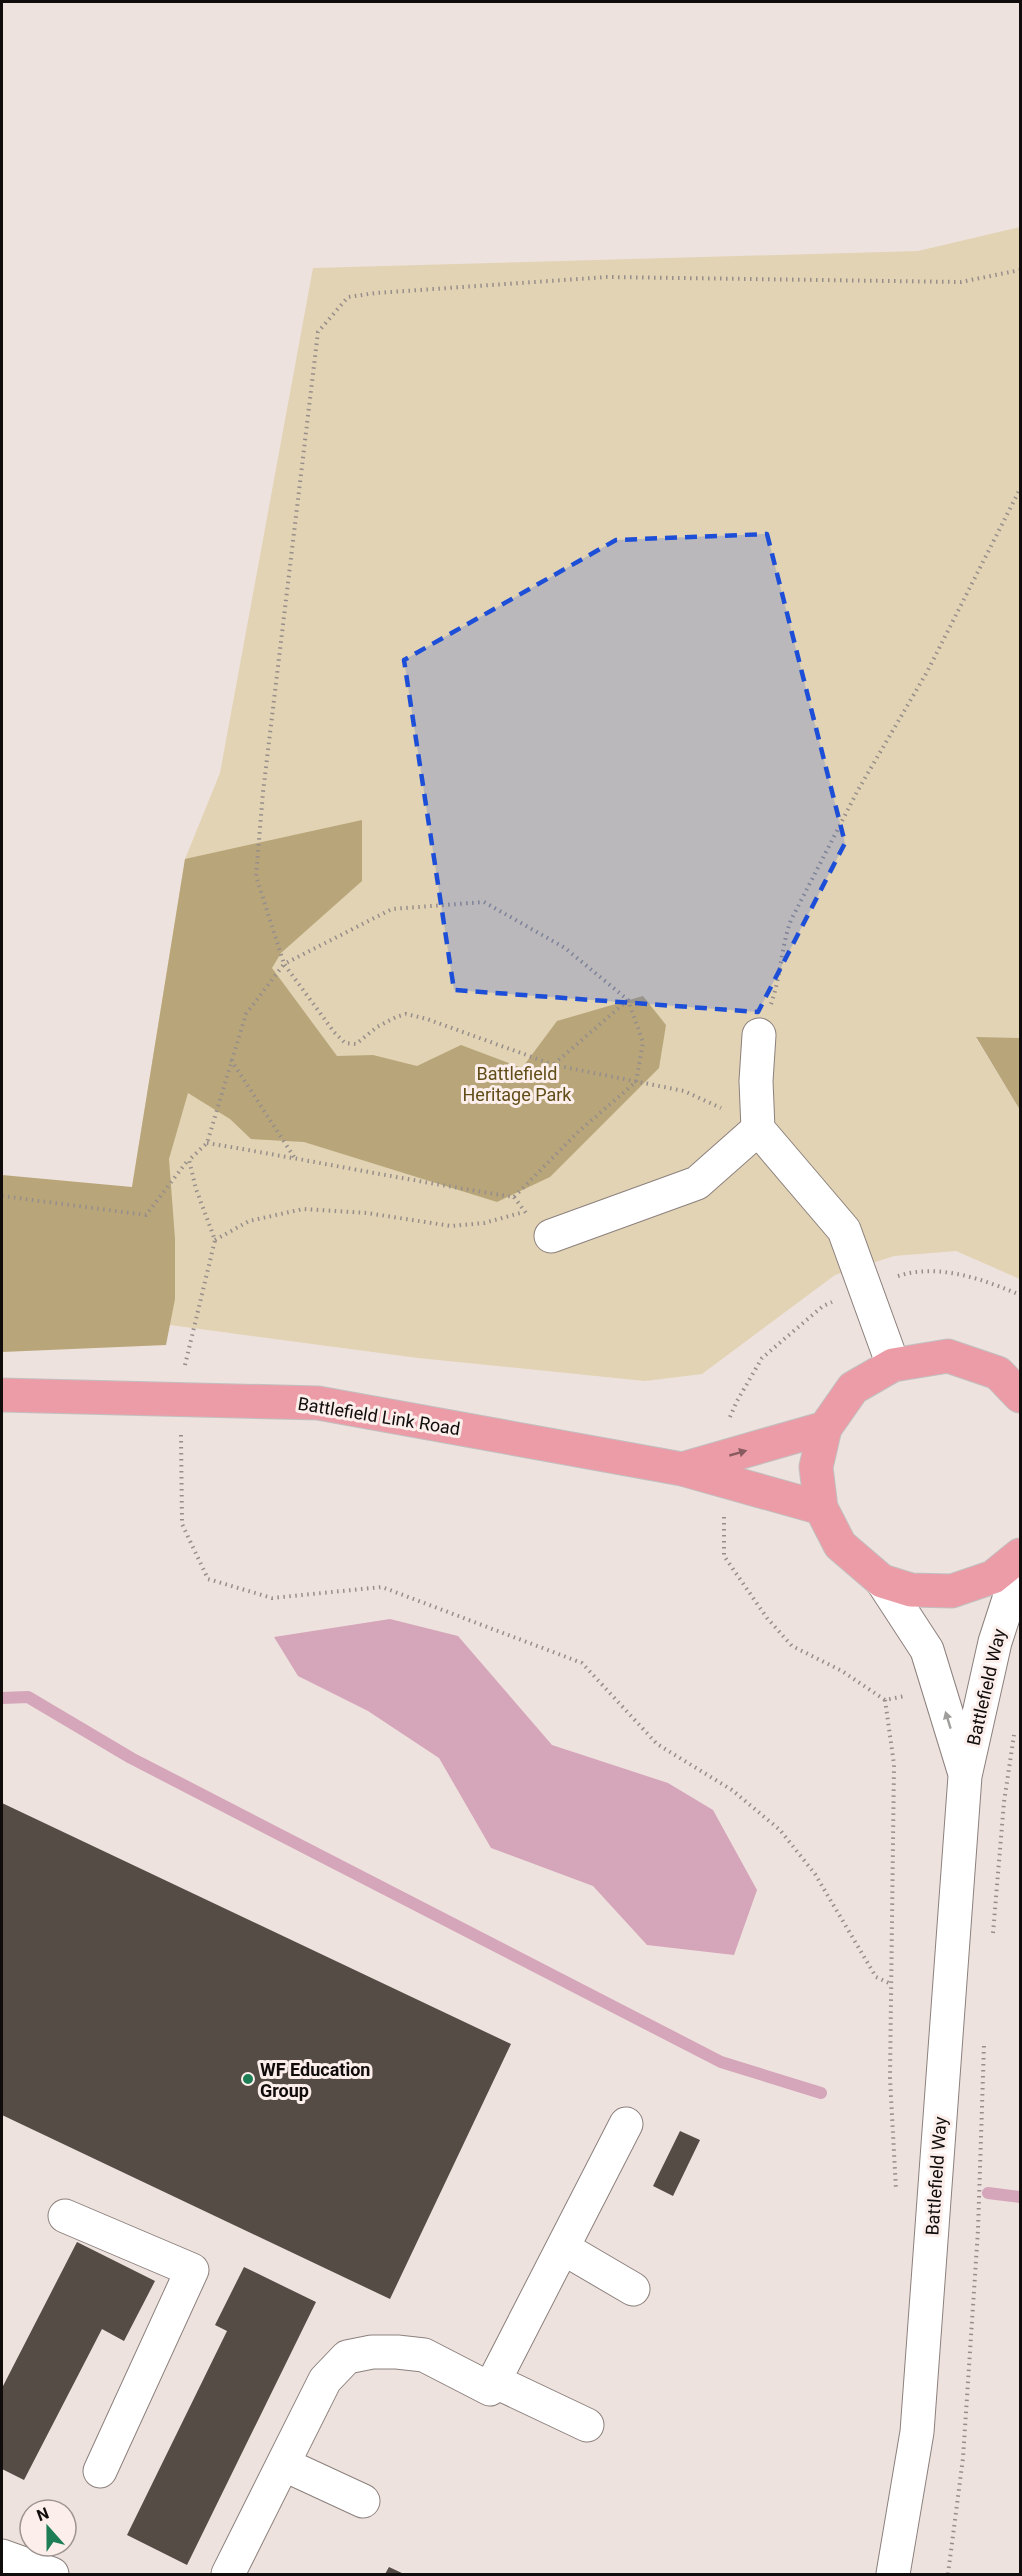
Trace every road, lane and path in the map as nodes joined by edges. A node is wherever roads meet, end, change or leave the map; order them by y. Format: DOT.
graph roads {
  1 [pos="1020,270"];
  2 [pos="1020,489"];
  3 [pos="284,964"];
  4 [pos="628,1000"];
  5 [pos="759,1035"];
  6 [pos="231,1060"];
  7 [pos="554,1065"];
  8 [pos="636,1082"];
  9 [pos="758,1129"];
  10 [pos="207,1143"];
  11 [pos="294,1157"];
  12 [pos="189,1160"];
  13 [pos="2,1196"];
  14 [pos="525,1212"];
  15 [pos="551,1236"];
  16 [pos="215,1240"];
  17 [pos="890,1279"];
  18 [pos="1020,1295"];
  19 [pos="841,1298"];
  20 [pos="185,1365"];
  21 [pos="893,1365"];
  22 [pos="2,1395"];
  23 [pos="1020,1396"];
  24 [pos="728,1424"];
  25 [pos="825,1428"];
  26 [pos="181,1434"];
  27 [pos="682,1469"];
  28 [pos="821,1508"];
  29 [pos="1020,1555"];
  30 [pos="724,1556"];
  31 [pos="1020,1565"];
  32 [pos="882,1581"];
  33 [pos="894,1699"];
  34 [pos="885,1700"];
  35 [pos="1016,1723"];
  36 [pos="966,1776"];
  37 [pos="992,1940"];
  38 [pos="891,1984"];
  39 [pos="984,2041"];
  40 [pos="626,2124"];
  41 [pos="896,2195"];
  42 [pos="65,2216"];
  43 [pos="562,2248"];
  44 [pos="633,2289"];
  45 [pos="494,2381"];
  46 [pos="587,2425"];
  47 [pos="283,2464"];
  48 [pos="99,2471"];
  49 [pos="363,2501"];
  50 [pos="2,2556"];
  51 [pos="52,2574"];
  52 [pos="228,2574"];
  53 [pos="893,2574"];
  54 [pos="948,2574"];
  1 -- 3 [label="path"];
  2 -- 5 [label="path"];
  3 -- 4 [label="path"];
  3 -- 6 [label="path"];
  3 -- 7 [label="path"];
  4 -- 7 [label="path"];
  4 -- 8 [label="path"];
  5 -- 9 [label="street"];
  6 -- 10 [label="path"];
  6 -- 11 [label="path"];
  7 -- 8 [label="path"];
  8 -- 9 [label="path"];
  8 -- 11 [label="path"];
  9 -- 15 [label="street"];
  9 -- 21 [label="street"];
  10 -- 11 [label="path"];
  10 -- 12 [label="path"];
  12 -- 13 [label="path"];
  12 -- 16 [label="path"];
  14 -- 16 [label="path"];
  16 -- 20 [label="path"];
  17 -- 18 [label="path"];
  19 -- 24 [label="path"];
  21 -- 23 [label="main road"];
  21 -- 25 [label="main road"];
  22 -- 27 [label="main road, Battlefield Link Road"];
  27 -- 25 [label="main road, Battlefield Link Road, one-way"];
  25 -- 28 [label="main road"];
  26 -- 38 [label="path"];
  27 -- 28 [label="main road, Battlefield Link Road"];
  28 -- 32 [label="main road"];
  29 -- 32 [label="main road"];
  30 -- 34 [label="path"];
  31 -- 36 [label="street, Battlefield Way"];
  36 -- 32 [label="street, Battlefield Way, one-way"];
  33 -- 34 [label="path"];
  34 -- 38 [label="path"];
  35 -- 37 [label="path"];
  36 -- 53 [label="street, Battlefield Way"];
  38 -- 41 [label="path"];
  39 -- 54 [label="path"];
  40 -- 43 [label="street"];
  42 -- 48 [label="street"];
  43 -- 44 [label="street"];
  43 -- 45 [label="street"];
  45 -- 46 [label="street"];
  45 -- 47 [label="street"];
  47 -- 49 [label="street"];
  47 -- 52 [label="street"];
  50 -- 51 [label="street"];
}
